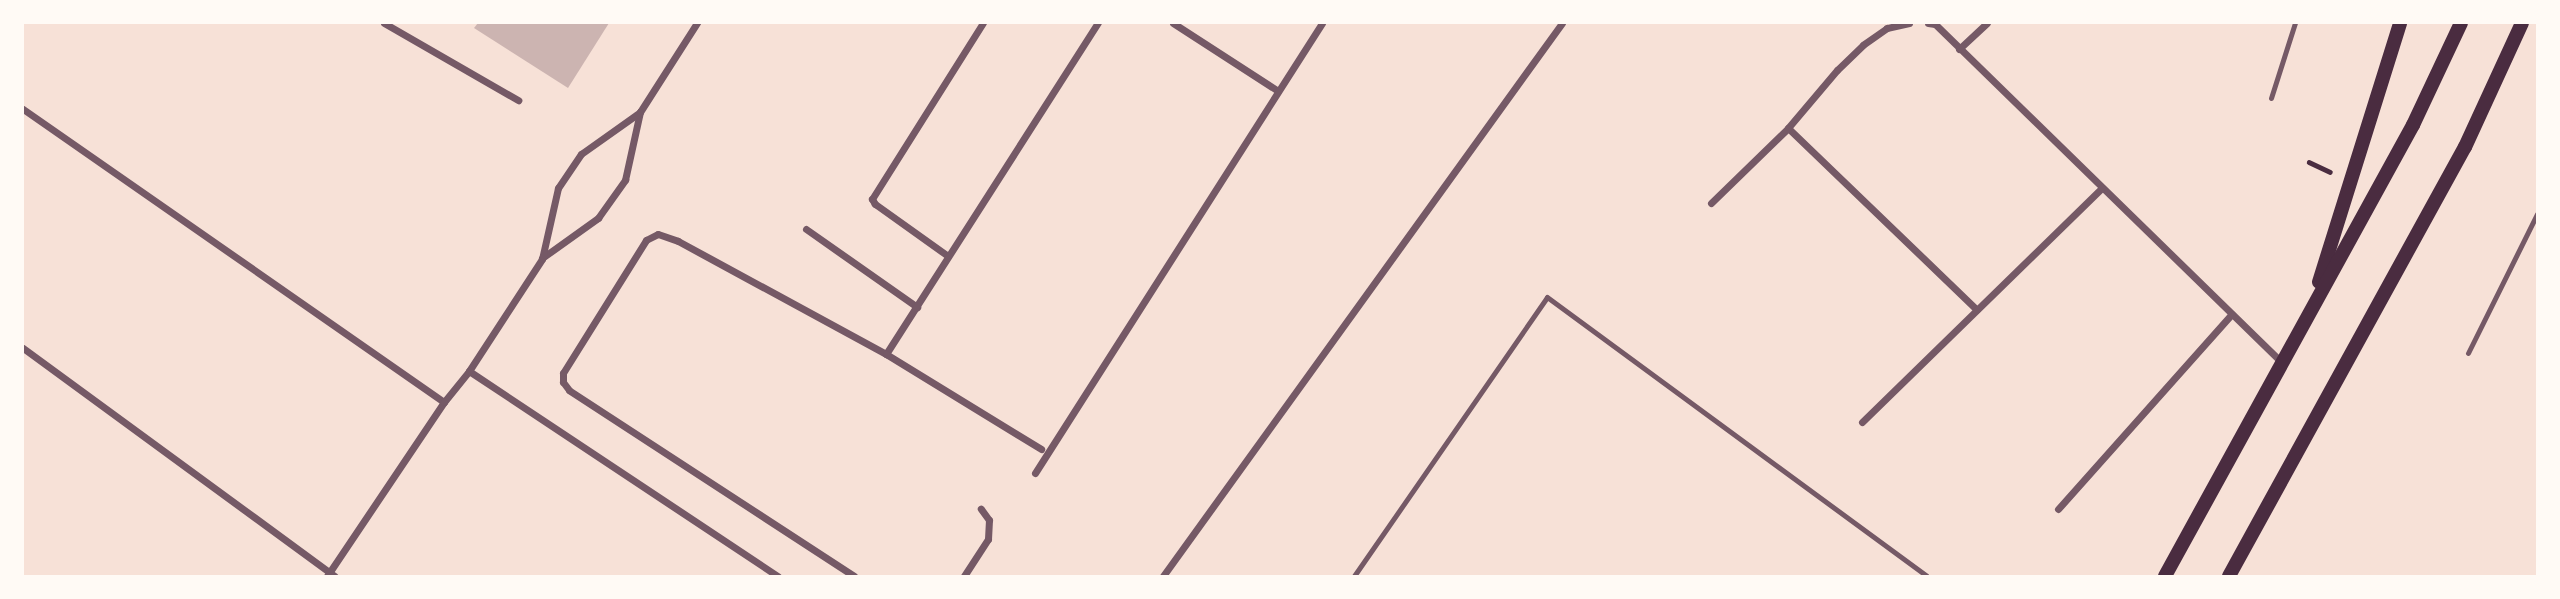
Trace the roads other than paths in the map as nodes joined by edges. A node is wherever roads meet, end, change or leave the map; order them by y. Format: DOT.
graph roads {
  1 [pos="697,23"];
  2 [pos="982,23"];
  3 [pos="1098,23"];
  4 [pos="1173,23"];
  5 [pos="1322,23"];
  6 [pos="1562,23"];
  7 [pos="1909,23"];
  8 [pos="1928,23"];
  9 [pos="1987,23"];
  10 [pos="2295,23"];
  11 [pos="2400,23"];
  12 [pos="2461,23"];
  13 [pos="2522,23"];
  14 [pos="387,24"];
  15 [pos="1959,50"];
  16 [pos="1278,91"];
  17 [pos="2271,98"];
  18 [pos="518,100"];
  19 [pos="23,109"];
  20 [pos="640,112"];
  21 [pos="1788,128"];
  22 [pos="2102,188"];
  23 [pos="1711,203"];
  24 [pos="2537,214"];
  25 [pos="806,229"];
  26 [pos="948,256"];
  27 [pos="542,259"];
  28 [pos="917,307"];
  29 [pos="1977,310"];
  30 [pos="2311,310"];
  31 [pos="2232,314"];
  32 [pos="23,348"];
  33 [pos="2468,353"];
  34 [pos="886,354"];
  35 [pos="2282,363"];
  36 [pos="469,371"];
  37 [pos="444,401"];
  38 [pos="1862,422"];
  39 [pos="1041,449"];
  40 [pos="1035,473"];
  41 [pos="981,509"];
  42 [pos="2058,509"];
  43 [pos="330,575"];
  44 [pos="778,576"];
  45 [pos="854,576"];
  46 [pos="964,576"];
  47 [pos="1163,576"];
  48 [pos="1354,576"];
  49 [pos="1927,576"];
  50 [pos="2165,576"];
  51 [pos="2229,576"];
  1 -- 20 [label="street"];
  2 -- 26 [label="street"];
  3 -- 26 [label="street"];
  4 -- 16 [label="street"];
  5 -- 16 [label="street"];
  6 -- 47 [label="street"];
  7 -- 21 [label="street"];
  8 -- 15 [label="street"];
  9 -- 15 [label="street"];
  10 -- 17 [label="lane"];
  11 -- 30 [label="main road"];
  12 -- 30 [label="main road"];
  13 -- 51 [label="main road"];
  14 -- 18 [label="street"];
  15 -- 22 [label="street"];
  16 -- 40 [label="street"];
  19 -- 37 [label="street"];
  20 -- 27 [label="street"];
  20 -- 27 [label="street"];
  21 -- 23 [label="street"];
  21 -- 29 [label="street"];
  22 -- 29 [label="street"];
  22 -- 31 [label="street"];
  24 -- 33 [label="lane"];
  25 -- 28 [label="street"];
  26 -- 28 [label="street"];
  27 -- 36 [label="street"];
  28 -- 34 [label="street"];
  29 -- 38 [label="street"];
  30 -- 35 [label="main road"];
  31 -- 35 [label="street"];
  31 -- 42 [label="street"];
  32 -- 43 [label="street"];
  34 -- 39 [label="street"];
  34 -- 45 [label="street"];
  35 -- 50 [label="main road"];
  36 -- 37 [label="street"];
  36 -- 44 [label="street"];
  37 -- 43 [label="street"];
  41 -- 46 [label="street"];
  48 -- 49 [label="lane"];
}
